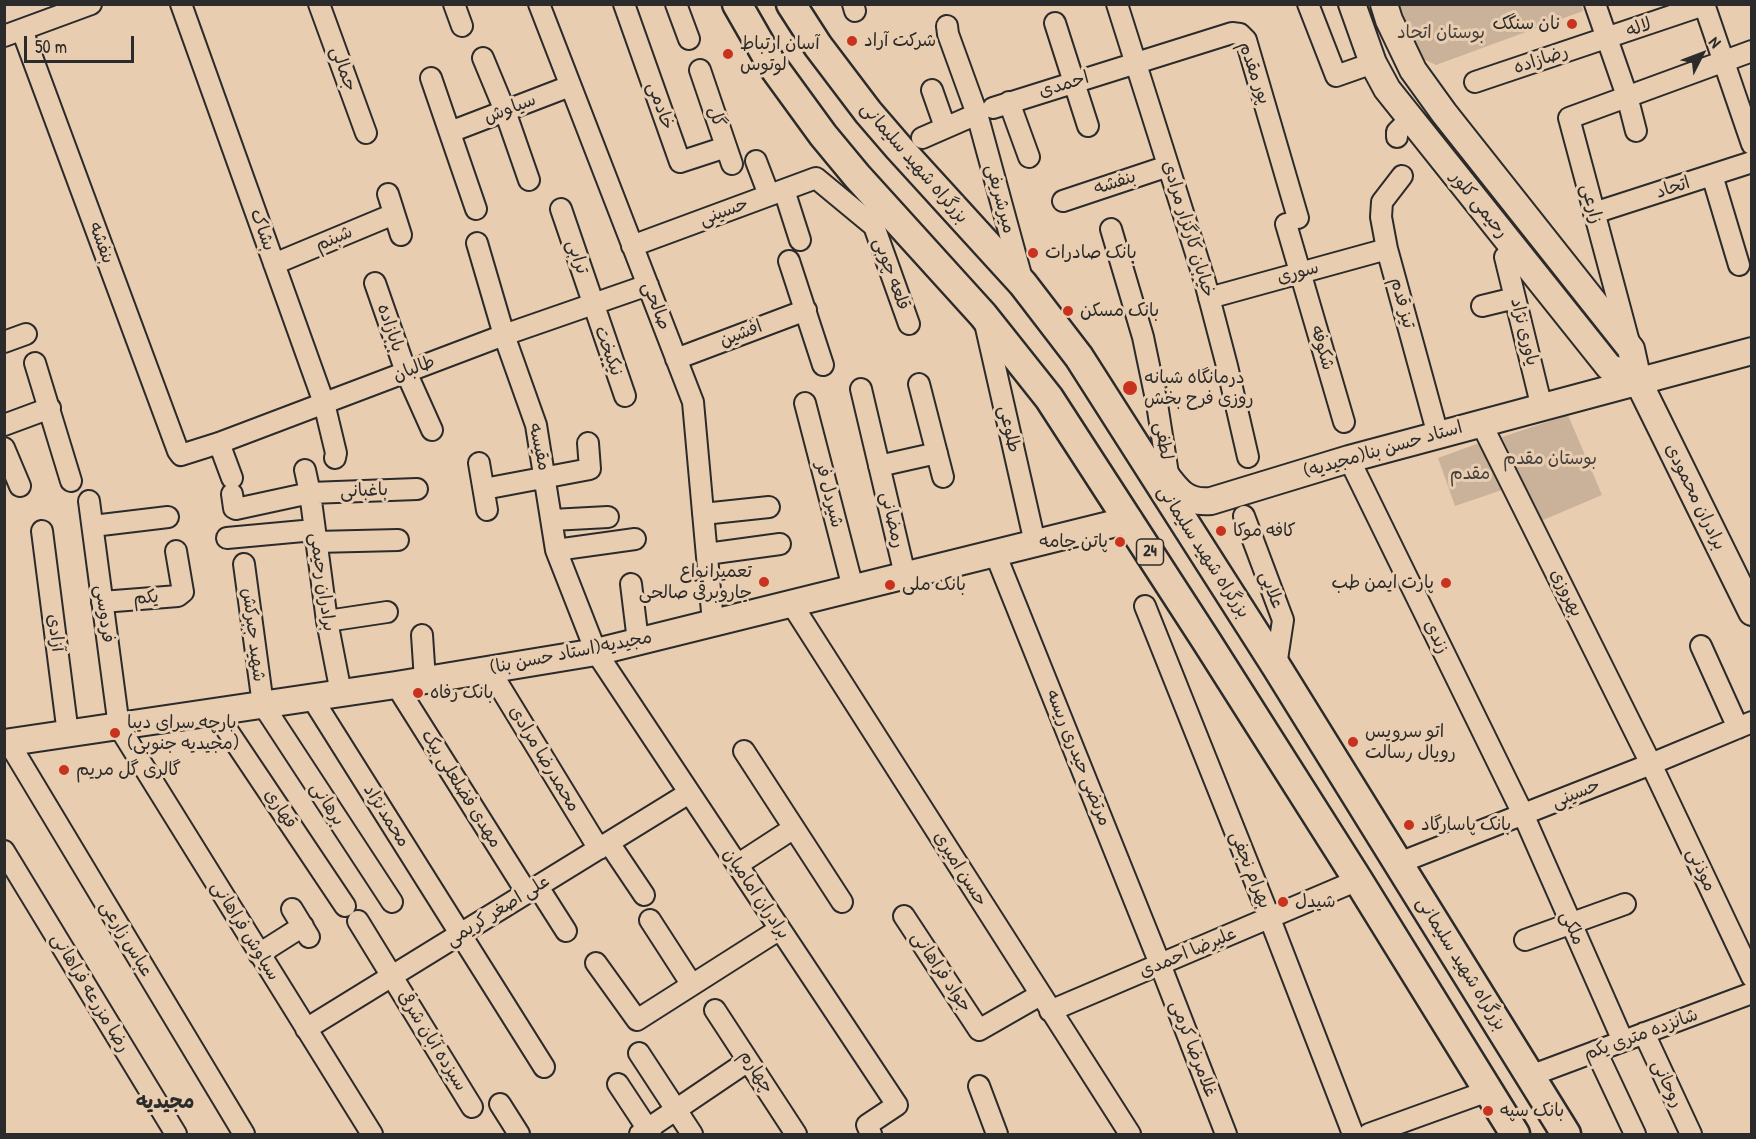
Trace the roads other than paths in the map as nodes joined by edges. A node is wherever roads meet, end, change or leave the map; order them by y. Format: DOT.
graph roads {
  1 [pos="91,4"];
  2 [pos="181,4"];
  3 [pos="319,4"];
  4 [pos="454,4"];
  5 [pos="539,4"];
  6 [pos="624,4"];
  7 [pos="676,4"];
  8 [pos="723,4"];
  9 [pos="737,4"];
  10 [pos="791,4"];
  11 [pos="801,4"];
  12 [pos="1117,4"];
  13 [pos="1308,4"];
  14 [pos="1352,4"];
  15 [pos="1384,4"];
  16 [pos="1595,4"];
  17 [pos="1704,5"];
  18 [pos="1055,23"];
  19 [pos="462,26"];
  20 [pos="947,26"];
  21 [pos="13,33"];
  22 [pos="689,39"];
  23 [pos="1607,39"];
  24 [pos="818,46"];
  25 [pos="1752,51"];
  26 [pos="483,58"];
  27 [pos="1723,61"];
  28 [pos="1136,63"];
  29 [pos="1373,63"];
  30 [pos="772,65"];
  31 [pos="700,70"];
  32 [pos="431,78"];
  33 [pos="1075,82"];
  34 [pos="1475,82"];
  35 [pos="570,86"];
  36 [pos="932,90"];
  37 [pos="1627,96"];
  38 [pos="1433,97"];
  39 [pos="993,108"];
  40 [pos="505,111"];
  41 [pos="1088,126"];
  42 [pos="945,127"];
  43 [pos="1403,128"];
  44 [pos="1636,131"];
  45 [pos="450,132"];
  46 [pos="366,133"];
  47 [pos="922,138"];
  48 [pos="1752,144"];
  49 [pos="729,156"];
  50 [pos="1029,157"];
  51 [pos="756,161"];
  52 [pos="1752,162"];
  53 [pos="1168,166"];
  54 [pos="1712,175"];
  55 [pos="1402,176"];
  56 [pos="816,178"];
  57 [pos="529,180"];
  58 [pos="776,193"];
  59 [pos="388,194"];
  60 [pos="1063,201"];
  61 [pos="476,209"];
  62 [pos="561,209"];
  63 [pos="1594,213"];
  64 [pos="394,214"];
  65 [pos="1292,221"];
  66 [pos="1111,229"];
  67 [pos="400,235"];
  68 [pos="800,240"];
  69 [pos="477,243"];
  70 [pos="632,246"];
  71 [pos="1387,249"];
  72 [pos="1505,257"];
  73 [pos="789,261"];
  74 [pos="274,264"];
  75 [pos="1739,265"];
  76 [pos="1300,273"];
  77 [pos="375,283"];
  78 [pos="1023,284"];
  79 [pos="648,285"];
  80 [pos="1209,298"];
  81 [pos="1515,298"];
  82 [pos="592,306"];
  83 [pos="1482,306"];
  84 [pos="806,310"];
  85 [pos="983,315"];
  86 [pos="909,324"];
  87 [pos="26,334"];
  88 [pos="504,335"];
  89 [pos="4,342"];
  90 [pos="1631,349"];
  91 [pos="1752,351"];
  92 [pos="1079,357"];
  93 [pos="676,359"];
  94 [pos="35,363"];
  95 [pos="823,365"];
  96 [pos="406,372"];
  97 [pos="1638,381"];
  98 [pos="919,384"];
  99 [pos="861,389"];
  100 [pos="624,396"];
  101 [pos="324,403"];
  102 [pos="805,403"];
  103 [pos="50,408"];
  104 [pos="1542,408"];
  105 [pos="1344,422"];
  106 [pos="1481,423"];
  107 [pos="4,425"];
  108 [pos="432,430"];
  109 [pos="1438,435"];
  110 [pos="219,442"];
  111 [pos="588,443"];
  112 [pos="4,448"];
  113 [pos="937,453"];
  114 [pos="181,455"];
  115 [pos="1248,457"];
  116 [pos="335,458"];
  117 [pos="1349,459"];
  118 [pos="479,464"];
  119 [pos="879,466"];
  120 [pos="305,471"];
  121 [pos="943,477"];
  122 [pos="546,478"];
  123 [pos="1169,480"];
  124 [pos="71,481"];
  125 [pos="20,486"];
  126 [pos="417,489"];
  127 [pos="484,489"];
  128 [pos="310,493"];
  129 [pos="89,501"];
  130 [pos="770,507"];
  131 [pos="488,510"];
  132 [pos="704,514"];
  133 [pos="1244,516"];
  134 [pos="608,517"];
  135 [pos="168,518"];
  136 [pos="552,520"];
  137 [pos="1129,520"];
  138 [pos="93,526"];
  139 [pos="42,531"];
  140 [pos="315,536"];
  141 [pos="228,538"];
  142 [pos="635,539"];
  143 [pos="398,540"];
  144 [pos="780,543"];
  145 [pos="1035,543"];
  146 [pos="176,550"];
  147 [pos="556,550"];
  148 [pos="995,553"];
  149 [pos="707,554"];
  150 [pos="244,564"];
  151 [pos="905,575"];
  152 [pos="631,584"];
  153 [pos="853,588"];
  154 [pos="102,602"];
  155 [pos="791,603"];
  156 [pos="1145,606"];
  157 [pos="387,612"];
  158 [pos="1752,612"];
  159 [pos="327,621"];
  160 [pos="713,623"];
  161 [pos="422,635"];
  162 [pos="638,641"];
  163 [pos="1701,646"];
  164 [pos="596,652"];
  165 [pos="1276,666"];
  166 [pos="489,669"];
  167 [pos="425,680"];
  168 [pos="396,685"];
  169 [pos="341,693"];
  170 [pos="312,698"];
  171 [pos="262,705"];
  172 [pos="215,712"];
  173 [pos="1744,725"];
  174 [pos="119,727"];
  175 [pos="69,734"];
  176 [pos="7,743"];
  177 [pos="744,751"];
  178 [pos="1651,764"];
  179 [pos="689,793"];
  180 [pos="1523,814"];
  181 [pos="794,828"];
  182 [pos="604,846"];
  183 [pos="4,851"];
  184 [pos="1399,863"];
  185 [pos="737,865"];
  186 [pos="1358,880"];
  187 [pos="532,890"];
  188 [pos="644,894"];
  189 [pos="392,902"];
  190 [pos="842,902"];
  191 [pos="1625,904"];
  192 [pos="292,909"];
  193 [pos="904,916"];
  194 [pos="1270,919"];
  195 [pos="650,920"];
  196 [pos="1570,924"];
  197 [pos="780,929"];
  198 [pos="566,931"];
  199 [pos="461,934"];
  200 [pos="1525,940"];
  201 [pos="260,954"];
  202 [pos="596,963"];
  203 [pos="1160,964"];
  204 [pos="392,976"];
  205 [pos="1752,976"];
  206 [pos="692,985"];
  207 [pos="1752,993"];
  208 [pos="1045,1003"];
  209 [pos="715,1010"];
  210 [pos="306,1029"];
  211 [pos="1644,1033"];
  212 [pos="1623,1041"];
  213 [pos="1596,1051"];
  214 [pos="639,1053"];
  215 [pos="748,1061"];
  216 [pos="544,1066"];
  217 [pos="1530,1076"];
  218 [pos="618,1084"];
  219 [pos="979,1086"];
  220 [pos="1488,1091"];
  221 [pos="500,1104"];
  222 [pos="472,1107"];
  223 [pos="676,1110"];
  224 [pos="869,1130"];
  225 [pos="646,1133"];
  226 [pos="176,1134"];
  227 [pos="244,1134"];
  228 [pos="372,1134"];
  229 [pos="519,1134"];
  230 [pos="692,1134"];
  231 [pos="796,1134"];
  232 [pos="997,1134"];
  233 [pos="1130,1134"];
  234 [pos="1226,1134"];
  235 [pos="1353,1134"];
  236 [pos="1369,1134"];
  237 [pos="1515,1134"];
  238 [pos="1566,1134"];
  239 [pos="1635,1134"];
  240 [pos="1691,1134"];
  1 -- 21 [label="street"];
  2 -- 74 [label="street, بشاک"];
  3 -- 46 [label="street, جمالی"];
  4 -- 19 [label="street"];
  5 -- 35 [label="street, صالحی"];
  6 -- 49 [label="street, خادمی"];
  7 -- 22 [label="street"];
  8 -- 30 [label="highway"];
  9 -- 30 [label="highway, 24"];
  10 -- 24 [label="highway, بزرگراه شهید سلیمانی / 24"];
  11 -- 24 [label="highway"];
  12 -- 28 [label="street, خیابان کارگزار مرادی"];
  13 -- 29 [label="street"];
  14 -- 29 [label="main road, رحیمی کلور"];
  15 -- 38 [label="main road"];
  16 -- 23 [label="street"];
  17 -- 23 [label="street, لاله"];
  17 -- 27 [label="street"];
  18 -- 33 [label="street"];
  20 -- 39 [label="street"];
  21 -- 114 [label="street, بنفشه"];
  23 -- 34 [label="street, رضازاده"];
  23 -- 37 [label="street"];
  24 -- 78 [label="highway, بزرگراه شهید سلیمانی / 24"];
  25 -- 27 [label="street, زارعی"];
  26 -- 40 [label="street"];
  27 -- 37 [label="street, زارعی"];
  27 -- 48 [label="street"];
  28 -- 33 [label="street, احمدی"];
  28 -- 53 [label="street, خیابان کارگزار مرادی"];
  28 -- 65 [label="street, پور مقدم"];
  29 -- 43 [label="main road, رحیمی کلور"];
  30 -- 85 [label="highway, 24"];
  31 -- 49 [label="street, گل"];
  32 -- 45 [label="street"];
  33 -- 39 [label="street, احمدی"];
  33 -- 41 [label="street"];
  35 -- 40 [label="street, سیاوش"];
  35 -- 70 [label="street, صالحی"];
  36 -- 42 [label="street"];
  37 -- 44 [label="street"];
  37 -- 63 [label="street, زارعی"];
  38 -- 43 [label="main road"];
  38 -- 90 [label="main road"];
  39 -- 42 [label="street, احمدی"];
  39 -- 50 [label="street"];
  39 -- 78 [label="street, میرشریفی"];
  40 -- 45 [label="street, سیاوش"];
  40 -- 57 [label="street"];
  42 -- 47 [label="street, احمدی"];
  43 -- 97 [label="main road, رحیمی کلور"];
  45 -- 61 [label="street"];
  51 -- 58 [label="street"];
  52 -- 54 [label="street, اتحاد"];
  53 -- 60 [label="street, بنفشه"];
  53 -- 80 [label="street, خیابان کارگزار مرادی"];
  54 -- 63 [label="street, اتحاد"];
  54 -- 75 [label="street"];
  55 -- 71 [label="street, تیز قدم"];
  56 -- 58 [label="street, حسینی"];
  56 -- 86 [label="street, قلعه چوبی"];
  58 -- 68 [label="street"];
  58 -- 70 [label="street, حسینی"];
  59 -- 64 [label="street"];
  62 -- 82 [label="street, ترابی"];
  63 -- 90 [label="street, زارعی"];
  64 -- 67 [label="street"];
  64 -- 74 [label="street, شبنم"];
  65 -- 76 [label="street, شکوفه"];
  66 -- 123 [label="street, لطفی"];
  69 -- 88 [label="street, مقیسه"];
  70 -- 79 [label="street, صالحی"];
  71 -- 76 [label="street, سوری"];
  71 -- 109 [label="street, تیز قدم"];
  72 -- 81 [label="street, یاوری نژاد"];
  73 -- 84 [label="street"];
  74 -- 101 [label="street, بشاک"];
  76 -- 80 [label="street, سوری"];
  76 -- 105 [label="street, شکوفه"];
  77 -- 96 [label="street, بابازاده"];
  78 -- 92 [label="highway, بزرگراه شهید سلیمانی / 24"];
  79 -- 82 [label="street, طالبان"];
  79 -- 93 [label="street, صالحی"];
  80 -- 115 [label="street, خیابان کارگزار مرادی"];
  81 -- 83 [label="street"];
  81 -- 104 [label="street, یاوری نژاد"];
  82 -- 88 [label="street, طالبان"];
  82 -- 100 [label="street, نیکبخت"];
  84 -- 93 [label="street, افشین"];
  84 -- 95 [label="street"];
  85 -- 137 [label="highway, 24"];
  85 -- 145 [label="street, طلوعی"];
  87 -- 89 [label="street"];
  88 -- 96 [label="street, طالبان"];
  88 -- 122 [label="street, مقیسه"];
  90 -- 97 [label="main road, برادران محمودی"];
  91 -- 97 [label="main road, استاد حسن بنا(مجیدیه)"];
  92 -- 123 [label="main road, استاد حسن بنا(مجیدیه)"];
  92 -- 165 [label="highway, بزرگراه شهید سلیمانی / 24"];
  93 -- 132 [label="street, صالحی"];
  94 -- 103 [label="street"];
  96 -- 101 [label="street, طالبان"];
  96 -- 108 [label="street, بابازاده"];
  97 -- 104 [label="main road, استاد حسن بنا(مجیدیه)"];
  97 -- 158 [label="main road, برادران محمودی"];
  98 -- 113 [label="street"];
  99 -- 119 [label="street, رمضانی"];
  101 -- 110 [label="street, طالبان"];
  101 -- 116 [label="street, بشاک"];
  102 -- 153 [label="street, شیردل فر"];
  103 -- 107 [label="street"];
  103 -- 124 [label="street"];
  104 -- 106 [label="main road, استاد حسن بنا(مجیدیه)"];
  106 -- 109 [label="main road, استاد حسن بنا(مجیدیه)"];
  106 -- 178 [label="street, بهروزی"];
  109 -- 117 [label="main road, استاد حسن بنا(مجیدیه)"];
  110 -- 114 [label="street, طالبان"];
  110 -- 128 [label="street, باغبانی"];
  111 -- 122 [label="street"];
  112 -- 125 [label="street"];
  113 -- 119 [label="street"];
  113 -- 121 [label="street"];
  117 -- 123 [label="main road, استاد حسن بنا(مجیدیه)"];
  117 -- 180 [label="street, زندی"];
  118 -- 127 [label="street"];
  119 -- 151 [label="street, رمضانی"];
  120 -- 128 [label="street, برادران رحیمی"];
  122 -- 127 [label="street"];
  122 -- 136 [label="street, مقیسه"];
  126 -- 128 [label="street, باغبانی"];
  127 -- 131 [label="street"];
  128 -- 140 [label="street, برادران رحیمی"];
  129 -- 138 [label="street, فردوسی"];
  130 -- 132 [label="street"];
  132 -- 149 [label="street, صالحی"];
  133 -- 165 [label="street, علایی"];
  134 -- 136 [label="street"];
  135 -- 138 [label="street"];
  136 -- 147 [label="street, مقیسه"];
  137 -- 145 [label="main road, مجیدیه(استاد حسن بنا)"];
  137 -- 186 [label="highway, 24"];
  138 -- 154 [label="street, فردوسی"];
  139 -- 175 [label="street, آزادی"];
  140 -- 141 [label="street"];
  140 -- 143 [label="street"];
  140 -- 159 [label="street, برادران رحیمی"];
  142 -- 147 [label="street"];
  144 -- 149 [label="street"];
  145 -- 148 [label="main road, مجیدیه(استاد حسن بنا)"];
  146 -- 154 [label="street, یکم"];
  147 -- 164 [label="street, مقیسه"];
  148 -- 151 [label="main road, مجیدیه(استاد حسن بنا)"];
  148 -- 203 [label="street, مرتضی حیدری ریسه"];
  149 -- 160 [label="street, صالحی"];
  150 -- 171 [label="street, شهید جبرکش"];
  151 -- 153 [label="main road, مجیدیه(استاد حسن بنا)"];
  152 -- 162 [label="street"];
  153 -- 155 [label="main road, مجیدیه(استاد حسن بنا)"];
  154 -- 174 [label="street, فردوسی"];
  155 -- 160 [label="main road, مجیدیه(استاد حسن بنا)"];
  155 -- 208 [label="street, حسن امیری"];
  156 -- 194 [label="street, بهرام نجفی"];
  157 -- 159 [label="street"];
  159 -- 169 [label="street, برادران رحیمی"];
  160 -- 162 [label="main road, مجیدیه(استاد حسن بنا)"];
  161 -- 167 [label="street"];
  162 -- 164 [label="main road, مجیدیه(استاد حسن بنا)"];
  163 -- 173 [label="street"];
  164 -- 166 [label="main road, مجیدیه(استاد حسن بنا)"];
  164 -- 179 [label="street, برادران امامیان"];
  165 -- 184 [label="highway, بزرگراه شهید سلیمانی / 24"];
  166 -- 167 [label="main road, مجیدیه(استاد حسن بنا)"];
  166 -- 182 [label="street, محمدرضا مرادی"];
  167 -- 168 [label="main road, مجیدیه(استاد حسن بنا)"];
  168 -- 169 [label="main road, مجیدیه(استاد حسن بنا)"];
  168 -- 187 [label="street, مهدی فضلعلی بیک"];
  169 -- 170 [label="main road, مجیدیه(استاد حسن بنا)"];
  170 -- 171 [label="main road, مجیدیه(استاد حسن بنا)"];
  170 -- 199 [label="street, محمدنژاد"];
  171 -- 172 [label="main road, مجیدیه(استاد حسن بنا)"];
  171 -- 189 [label="street, برهانی"];
  172 -- 174 [label="main road, مجیدیه(استاد حسن بنا)"];
  172 -- 204 [label="street, قهاری"];
  173 -- 178 [label="street, حسینی"];
  174 -- 175 [label="main road, مجیدیه(استاد حسن بنا)"];
  174 -- 201 [label="street, سیاوش فراهانی"];
  175 -- 176 [label="main road, مجیدیه(استاد حسن بنا)"];
  176 -- 227 [label="street, عباس زارعی"];
  177 -- 181 [label="street"];
  178 -- 180 [label="street, حسینی"];
  178 -- 205 [label="street, موذنی"];
  179 -- 182 [label="street, علی اصغر کریمی"];
  179 -- 185 [label="street, برادران امامیان"];
  180 -- 184 [label="street, حسینی"];
  180 -- 196 [label="street, ملکی"];
  181 -- 185 [label="street"];
  181 -- 190 [label="street"];
  182 -- 187 [label="street, علی اصغر کریمی"];
  182 -- 188 [label="street, محمدرضا مرادی"];
  183 -- 226 [label="street, رضا مزرعه فراهانی"];
  184 -- 217 [label="highway, بزرگراه شهید سلیمانی / 24"];
  185 -- 197 [label="street, برادران امامیان"];
  186 -- 194 [label="street, علیرضا احمدی"];
  186 -- 220 [label="highway, 24"];
  187 -- 198 [label="street, مهدی فضلعلی بیک"];
  187 -- 199 [label="street, علی اصغر کریمی"];
  191 -- 196 [label="street"];
  192 -- 201 [label="street"];
  193 -- 208 [label="street, جواد فراهانی"];
  194 -- 203 [label="street, علیرضا احمدی"];
  194 -- 235 [label="street, بهرام نجفی"];
  195 -- 206 [label="street"];
  196 -- 200 [label="street"];
  196 -- 212 [label="street, ملکی"];
  197 -- 206 [label="street"];
  197 -- 224 [label="street, برادران امامیان"];
  199 -- 204 [label="street, علی اصغر کریمی"];
  199 -- 216 [label="street, محمدنژاد"];
  201 -- 210 [label="street, سیاوش فراهانی"];
  202 -- 206 [label="street"];
  203 -- 208 [label="street, علیرضا احمدی"];
  203 -- 234 [label="street, غلامرضا کرمی"];
  204 -- 210 [label="street, علی اصغر کریمی"];
  204 -- 222 [label="street, سیزده آبان شرقی"];
  207 -- 211 [label="street, شانزده متری یکم"];
  208 -- 233 [label="street, حسن امیری"];
  209 -- 215 [label="street, چهارم"];
  210 -- 228 [label="street, سیاوش فراهانی"];
  211 -- 212 [label="street, شانزده متری یکم"];
  211 -- 240 [label="street, روحانی"];
  212 -- 213 [label="street, شانزده متری یکم"];
  213 -- 217 [label="street, شانزده متری یکم"];
  213 -- 239 [label="street"];
  214 -- 223 [label="street"];
  215 -- 223 [label="street"];
  215 -- 231 [label="street, چهارم"];
  217 -- 238 [label="highway, بزرگراه شهید سلیمانی / 24"];
  218 -- 225 [label="street"];
  219 -- 232 [label="street"];
  220 -- 236 [label="street"];
  220 -- 237 [label="highway, 24"];
  221 -- 229 [label="street"];
  223 -- 225 [label="street"];
  223 -- 230 [label="street"];
}
